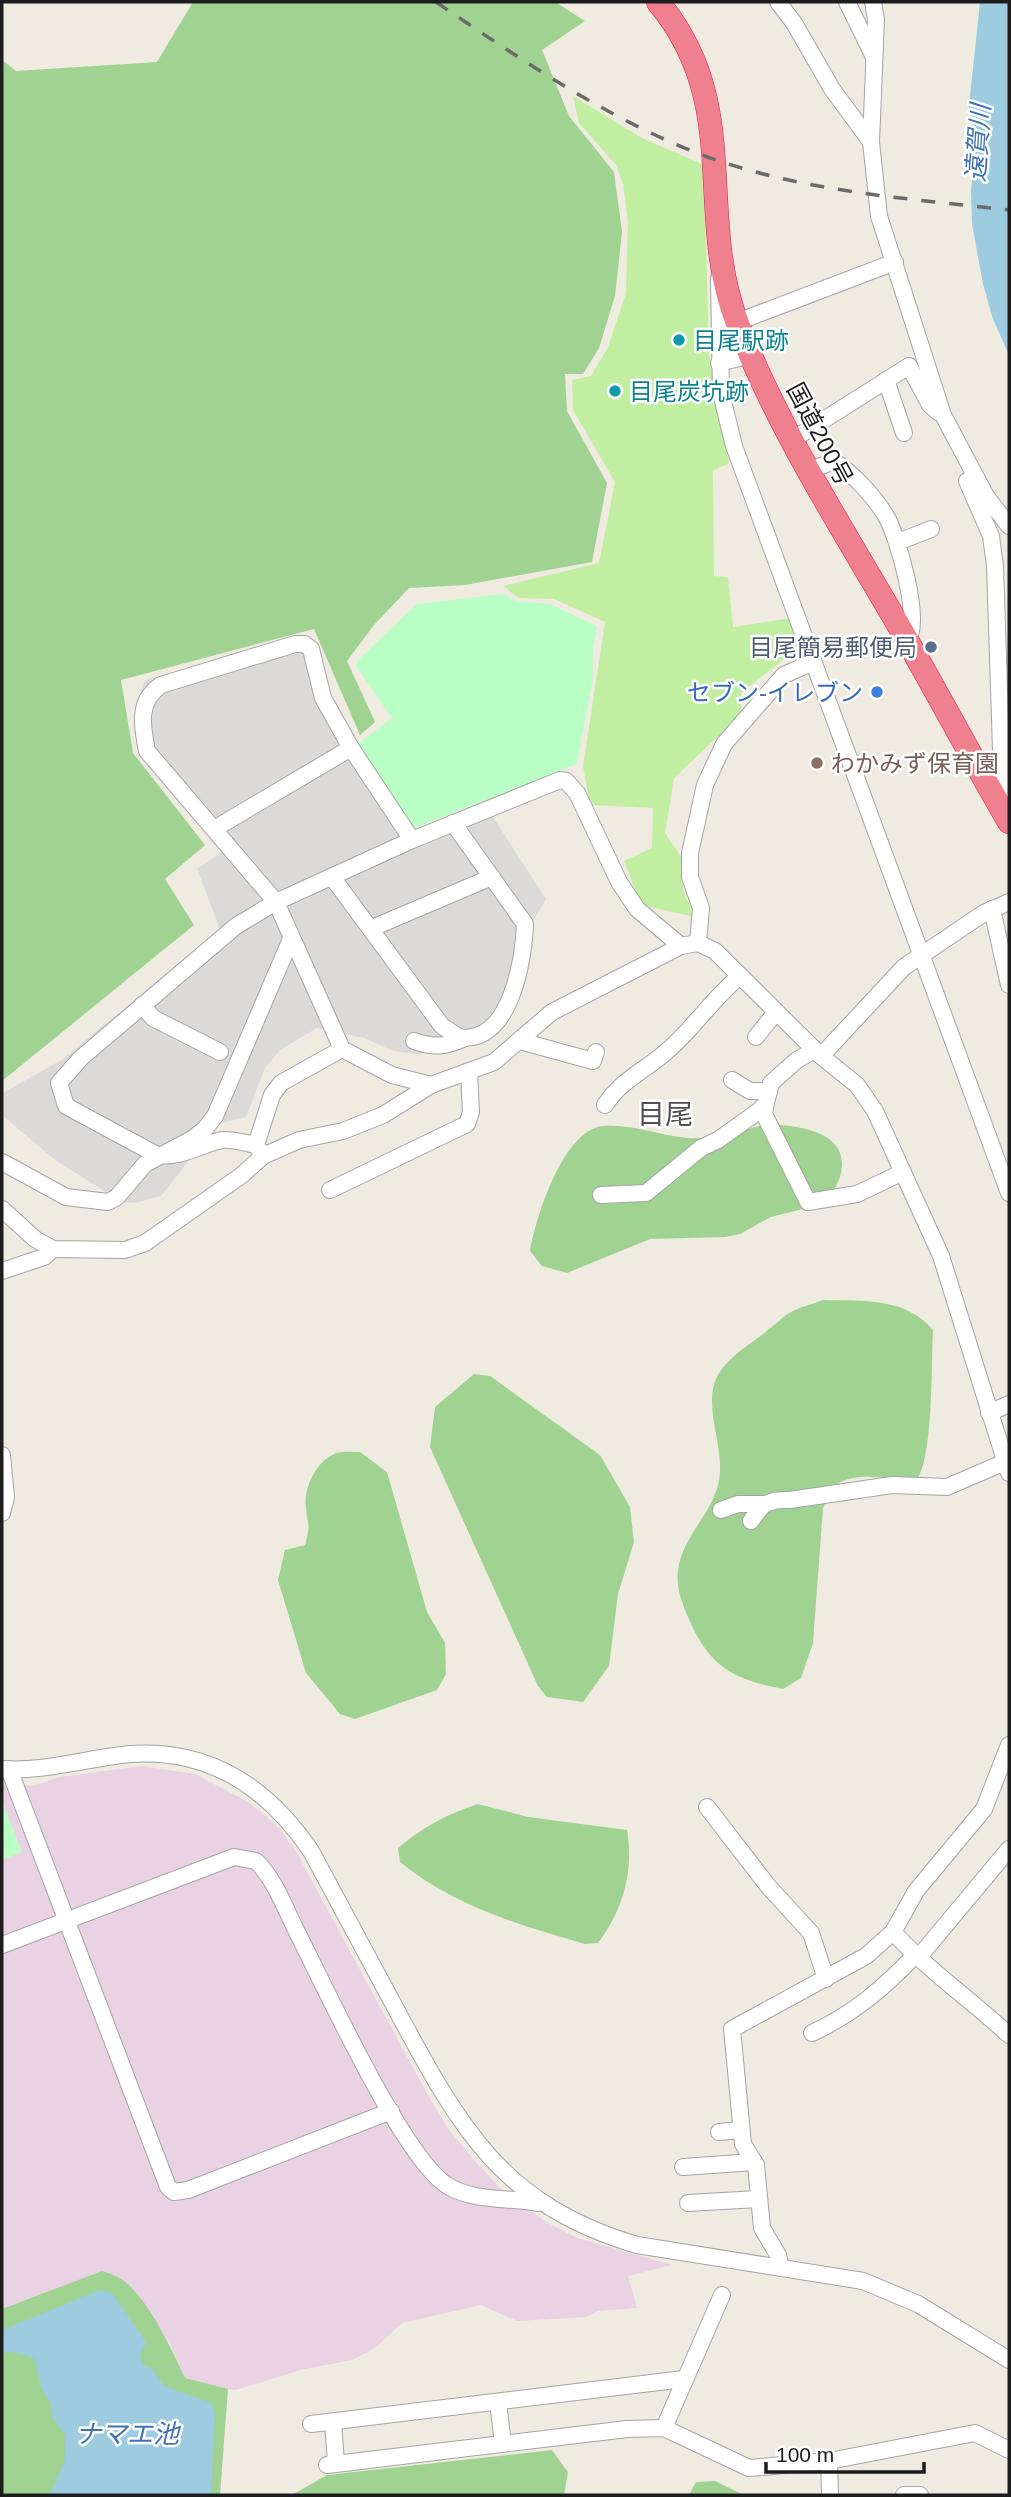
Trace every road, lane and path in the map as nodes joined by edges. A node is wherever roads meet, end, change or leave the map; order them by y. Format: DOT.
graph roads {
  1 [pos="658,2"];
  2 [pos="778,2"];
  3 [pos="847,2"];
  4 [pos="873,2"];
  5 [pos="875,61"];
  6 [pos="871,142"];
  7 [pos="719,241"];
  8 [pos="895,262"];
  9 [pos="737,322"];
  10 [pos="751,355"];
  11 [pos="719,363"];
  12 [pos="886,380"];
  13 [pos="943,415"];
  14 [pos="905,428"];
  15 [pos="792,440"];
  16 [pos="957,442"];
  17 [pos="808,471"];
  18 [pos="1009,526"];
  19 [pos="931,529"];
  20 [pos="898,542"];
  21 [pos="907,640"];
  22 [pos="813,662"];
  23 [pos="351,748"];
  24 [pos="1006,817"];
  25 [pos="453,823"];
  26 [pos="214,829"];
  27 [pos="412,840"];
  28 [pos="332,877"];
  29 [pos="492,877"];
  30 [pos="276,902"];
  31 [pos="1009,902"];
  32 [pos="992,909"];
  33 [pos="372,929"];
  34 [pos="291,939"];
  35 [pos="698,943"];
  36 [pos="681,946"];
  37 [pos="922,955"];
  38 [pos="740,976"];
  39 [pos="1009,985"];
  40 [pos="142,1005"];
  41 [pos="776,1012"];
  42 [pos="756,1037"];
  43 [pos="465,1038"];
  44 [pos="414,1041"];
  45 [pos="520,1041"];
  46 [pos="342,1049"];
  47 [pos="220,1052"];
  48 [pos="596,1052"];
  49 [pos="818,1053"];
  50 [pos="470,1072"];
  51 [pos="732,1080"];
  52 [pos="430,1085"];
  53 [pos="766,1102"];
  54 [pos="605,1105"];
  55 [pos="731,1140"];
  56 [pos="259,1151"];
  57 [pos="157,1155"];
  58 [pos="2,1162"];
  59 [pos="903,1172"];
  60 [pos="330,1189"];
  61 [pos="1009,1193"];
  62 [pos="601,1195"];
  63 [pos="2,1209"];
  64 [pos="53,1249"];
  65 [pos="2,1271"];
  66 [pos="1009,1404"];
  67 [pos="989,1413"];
  68 [pos="2,1455"];
  69 [pos="1007,1462"];
  70 [pos="762,1504"];
  71 [pos="722,1510"];
  72 [pos="2,1513"];
  73 [pos="751,1521"];
  74 [pos="1009,1745"];
  75 [pos="5,1769"];
  76 [pos="707,1807"];
  77 [pos="1009,1849"];
  78 [pos="64,1921"];
  79 [pos="893,1932"];
  80 [pos="2,1945"];
  81 [pos="916,1957"];
  82 [pos="826,1979"];
  83 [pos="812,2033"];
  84 [pos="1009,2035"];
  85 [pos="391,2111"];
  86 [pos="741,2130"];
  87 [pos="719,2132"];
  88 [pos="754,2162"];
  89 [pos="683,2167"];
  90 [pos="758,2199"];
  91 [pos="540,2203"];
  92 [pos="688,2203"];
  93 [pos="780,2268"];
  94 [pos="722,2295"];
  95 [pos="1009,2360"];
  96 [pos="684,2379"];
  97 [pos="498,2402"];
  98 [pos="332,2422"];
  99 [pos="311,2424"];
  100 [pos="664,2428"];
  101 [pos="503,2444"];
  102 [pos="1009,2450"];
  103 [pos="829,2461"];
  104 [pos="830,2495"];
  105 [pos="904,2495"];
  106 [pos="920,2495"];
  1 -- 7 [label="highway, 国道200号"];
  2 -- 6 [label="street"];
  3 -- 5 [label="street"];
  4 -- 5 [label="street"];
  5 -- 6 [label="street"];
  6 -- 8 [label="street"];
  7 -- 9 [label="highway, 国道200号"];
  7 -- 11 [label="street"];
  8 -- 9 [label="street"];
  8 -- 13 [label="street"];
  9 -- 10 [label="highway, 国道200号"];
  10 -- 11 [label="street"];
  10 -- 15 [label="highway, 国道200号"];
  11 -- 22 [label="street"];
  12 -- 13 [label="street"];
  12 -- 14 [label="street"];
  12 -- 15 [label="street"];
  13 -- 16 [label="street"];
  15 -- 17 [label="highway, 国道200号"];
  16 -- 18 [label="street"];
  16 -- 24 [label="street"];
  17 -- 20 [label="street"];
  17 -- 21 [label="highway, 国道200号"];
  19 -- 20 [label="street"];
  20 -- 21 [label="street"];
  21 -- 24 [label="highway, 国道200号"];
  22 -- 35 [label="street"];
  22 -- 37 [label="street"];
  23 -- 26 [label="street"];
  23 -- 26 [label="street"];
  23 -- 27 [label="street"];
  25 -- 27 [label="street"];
  25 -- 29 [label="street"];
  25 -- 36 [label="street"];
  26 -- 30 [label="street"];
  27 -- 28 [label="street"];
  28 -- 30 [label="street"];
  28 -- 33 [label="street"];
  29 -- 33 [label="street"];
  29 -- 43 [label="street"];
  30 -- 34 [label="street"];
  30 -- 40 [label="street"];
  31 -- 32 [label="street"];
  32 -- 37 [label="street"];
  32 -- 39 [label="street"];
  33 -- 43 [label="street"];
  34 -- 46 [label="street"];
  34 -- 57 [label="street"];
  35 -- 36 [label="street"];
  35 -- 38 [label="street"];
  36 -- 45 [label="street"];
  37 -- 49 [label="street"];
  37 -- 61 [label="street"];
  38 -- 41 [label="street"];
  38 -- 54 [label="street"];
  40 -- 47 [label="street"];
  40 -- 57 [label="street"];
  41 -- 42 [label="street"];
  41 -- 49 [label="street"];
  43 -- 44 [label="street"];
  45 -- 48 [label="street"];
  45 -- 50 [label="street"];
  46 -- 52 [label="street"];
  46 -- 56 [label="street"];
  49 -- 53 [label="street"];
  49 -- 59 [label="street"];
  50 -- 52 [label="street"];
  50 -- 60 [label="street"];
  51 -- 53 [label="street"];
  52 -- 56 [label="street"];
  53 -- 55 [label="street"];
  53 -- 59 [label="street"];
  53 -- 62 [label="street"];
  56 -- 57 [label="street"];
  56 -- 64 [label="street"];
  57 -- 58 [label="street"];
  59 -- 67 [label="street"];
  63 -- 64 [label="street"];
  64 -- 65 [label="street"];
  66 -- 67 [label="street"];
  67 -- 69 [label="street"];
  68 -- 72 [label="street"];
  69 -- 70 [label="street"];
  70 -- 71 [label="street"];
  70 -- 73 [label="street"];
  74 -- 79 [label="street"];
  75 -- 78 [label="street"];
  75 -- 91 [label="street"];
  76 -- 82 [label="street"];
  77 -- 81 [label="street"];
  78 -- 80 [label="street"];
  78 -- 85 [label="street"];
  78 -- 85 [label="street"];
  79 -- 81 [label="street"];
  79 -- 82 [label="street"];
  81 -- 83 [label="street"];
  81 -- 84 [label="street"];
  82 -- 86 [label="street"];
  85 -- 91 [label="street"];
  86 -- 87 [label="street"];
  86 -- 88 [label="street"];
  88 -- 89 [label="street"];
  88 -- 90 [label="street"];
  90 -- 92 [label="street"];
  90 -- 93 [label="street"];
  91 -- 93 [label="street"];
  93 -- 95 [label="street"];
  94 -- 96 [label="street"];
  96 -- 97 [label="street"];
  96 -- 100 [label="street"];
  97 -- 98 [label="street"];
  97 -- 101 [label="street"];
  98 -- 99 [label="street"];
  98 -- 101 [label="street"];
  100 -- 101 [label="street"];
  100 -- 103 [label="street"];
  102 -- 103 [label="street"];
  103 -- 104 [label="street"];
  105 -- 106 [label="street"];
}
